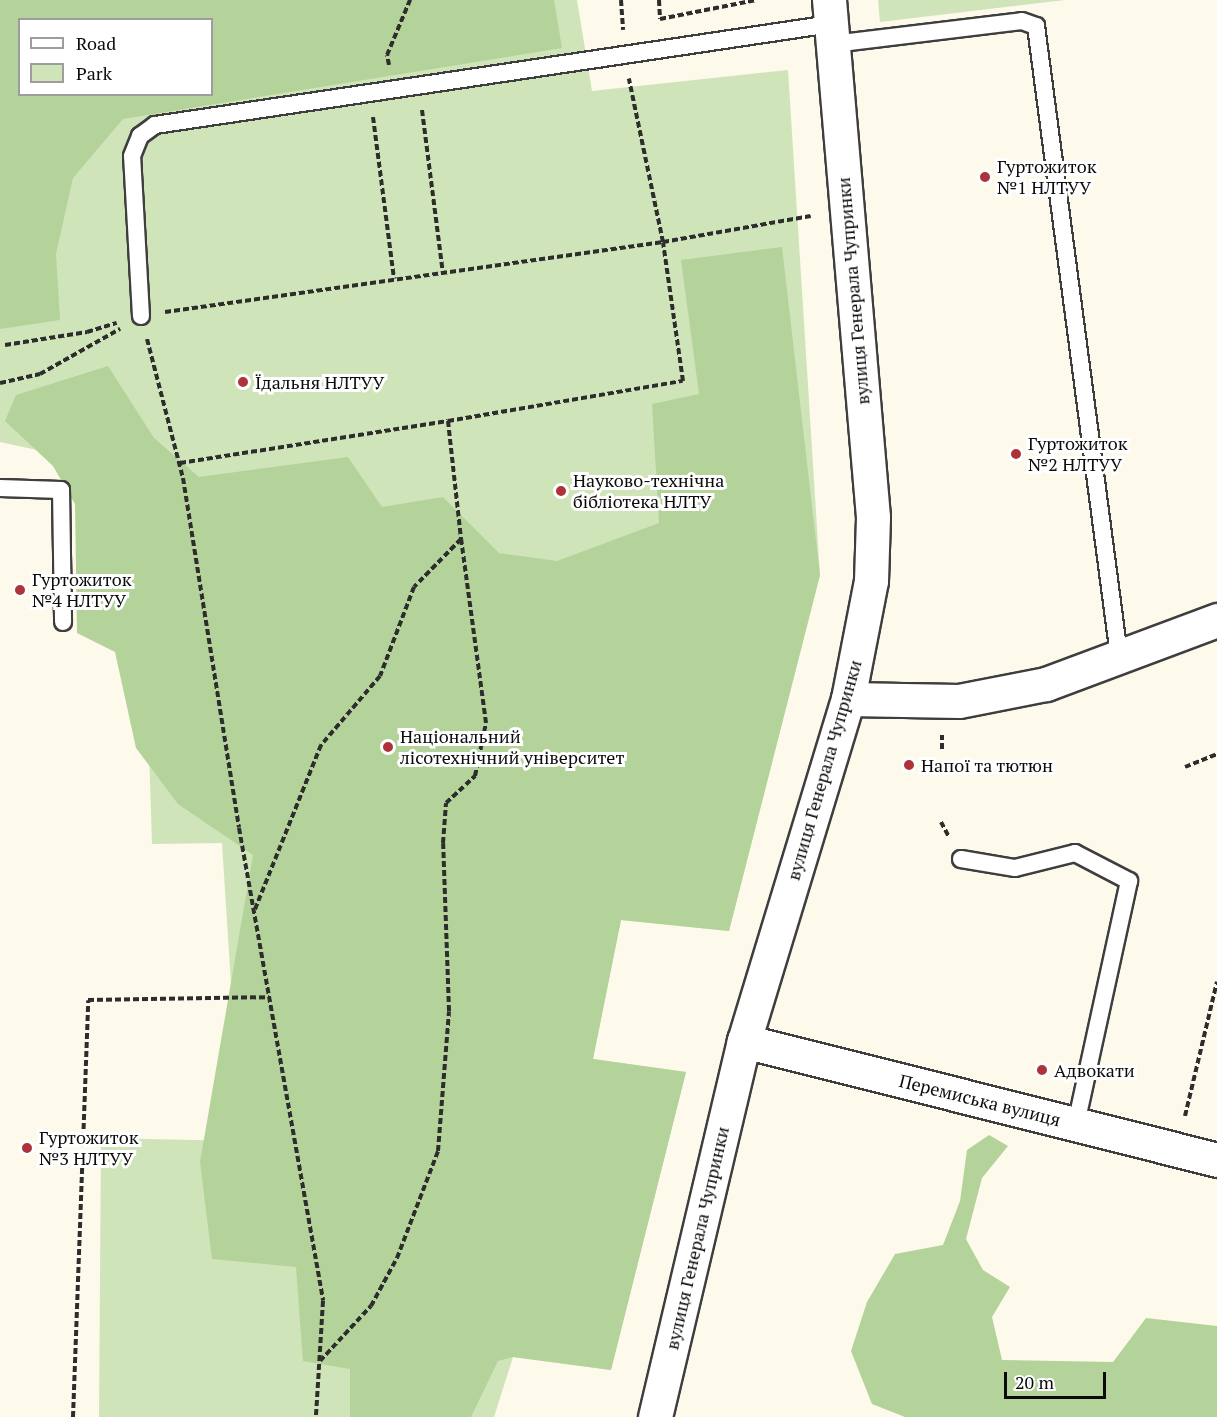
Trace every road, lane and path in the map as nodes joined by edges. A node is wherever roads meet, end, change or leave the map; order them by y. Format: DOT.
graph roads {
  1 [pos="410,0"];
  2 [pos="660,0"];
  3 [pos="756,0"];
  4 [pos="831,23"];
  5 [pos="624,54"];
  6 [pos="391,72"];
  7 [pos="419,86"];
  8 [pos="370,93"];
  9 [pos="811,216"];
  10 [pos="663,242"];
  11 [pos="443,273"];
  12 [pos="394,279"];
  13 [pos="141,316"];
  14 [pos="5,345"];
  15 [pos="0,383"];
  16 [pos="448,421"];
  17 [pos="180,463"];
  18 [pos="0,489"];
  19 [pos="462,540"];
  20 [pos="1217,620"];
  21 [pos="63,622"];
  22 [pos="1119,657"];
  23 [pos="848,699"];
  24 [pos="1216,755"];
  25 [pos="1185,767"];
  26 [pos="961,859"];
  27 [pos="254,913"];
  28 [pos="1217,982"];
  29 [pos="269,997"];
  30 [pos="744,1041"];
  31 [pos="1184,1120"];
  32 [pos="1076,1124"];
  33 [pos="1217,1160"];
  34 [pos="319,1362"];
  35 [pos="73,1417"];
  36 [pos="316,1417"];
  37 [pos="655,1417"];
  1 -- 6 [label="path"];
  2 -- 3 [label="path"];
  4 -- 5 [label="lane"];
  4 -- 22 [label="lane"];
  4 -- 23 [label="street, вулиця Генерала Чупринки"];
  5 -- 7 [label="lane"];
  5 -- 10 [label="path"];
  7 -- 8 [label="lane"];
  7 -- 11 [label="path"];
  8 -- 12 [label="path"];
  8 -- 13 [label="lane"];
  9 -- 10 [label="path"];
  10 -- 11 [label="path"];
  10 -- 16 [label="path"];
  11 -- 12 [label="path"];
  12 -- 13 [label="path"];
  13 -- 14 [label="path"];
  13 -- 15 [label="path"];
  13 -- 17 [label="path"];
  16 -- 17 [label="path"];
  16 -- 19 [label="path"];
  17 -- 27 [label="path"];
  18 -- 21 [label="lane"];
  19 -- 27 [label="path"];
  19 -- 34 [label="path"];
  20 -- 22 [label="street"];
  22 -- 23 [label="street"];
  23 -- 30 [label="street, вулиця Генерала Чупринки"];
  24 -- 25 [label="path"];
  26 -- 32 [label="lane"];
  27 -- 29 [label="path"];
  28 -- 31 [label="path"];
  29 -- 34 [label="path"];
  29 -- 35 [label="path"];
  30 -- 32 [label="street, Перемиська вулиця"];
  30 -- 37 [label="street, вулиця Генерала Чупринки"];
  32 -- 33 [label="street, Перемиська вулиця"];
  34 -- 36 [label="path"];
}
